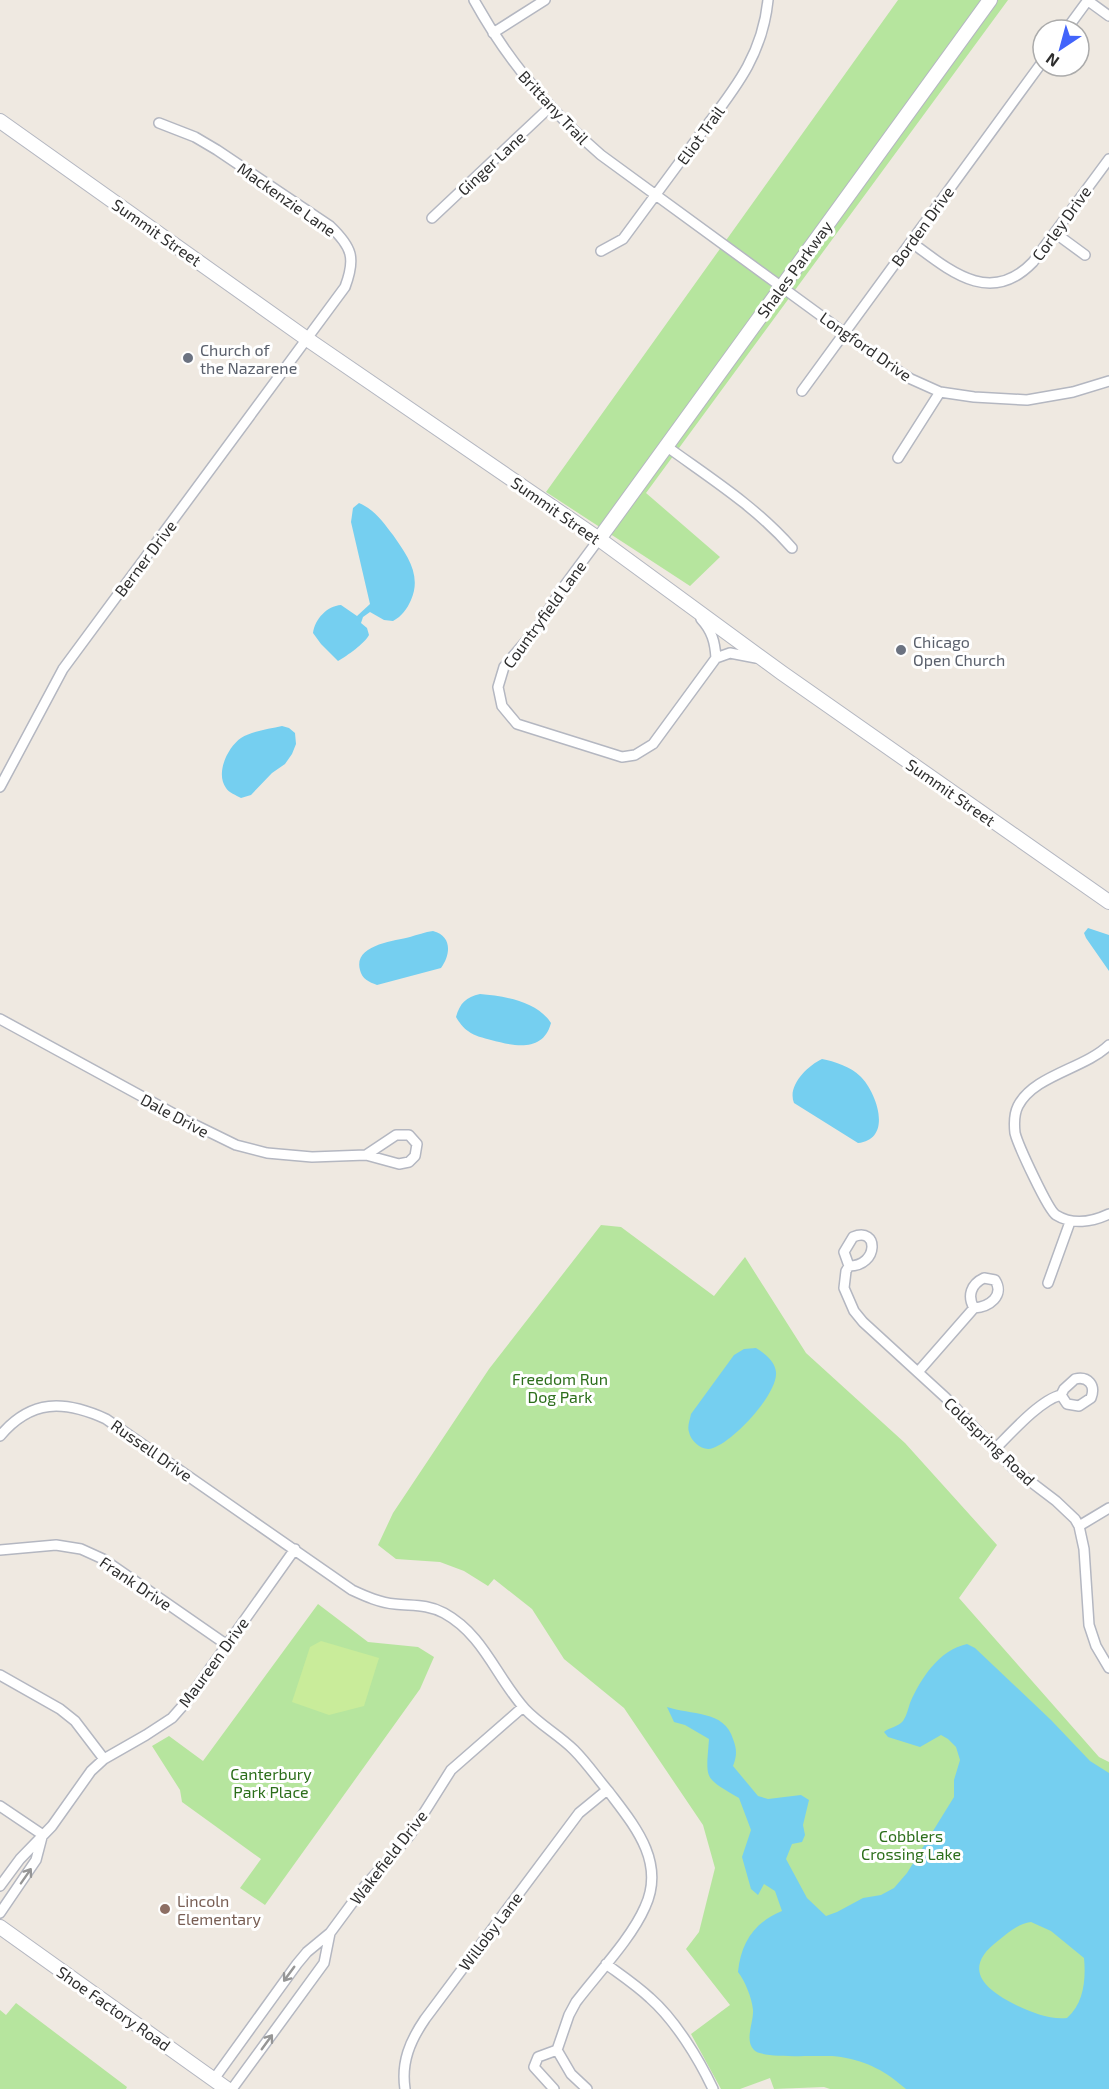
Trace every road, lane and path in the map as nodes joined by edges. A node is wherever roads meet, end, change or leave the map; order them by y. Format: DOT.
graph roads {
  1 [pos="474,0"];
  2 [pos="545,0"];
  3 [pos="768,0"];
  4 [pos="990,0"];
  5 [pos="1088,0"];
  6 [pos="1109,16"];
  7 [pos="1075,18"];
  8 [pos="493,33"];
  9 [pos="1031,77"];
  10 [pos="550,107"];
  11 [pos="0,121"];
  12 [pos="159,123"];
  13 [pos="1109,159"];
  14 [pos="656,194"];
  15 [pos="432,218"];
  16 [pos="1055,233"];
  17 [pos="911,242"];
  18 [pos="601,251"];
  19 [pos="1085,255"];
  20 [pos="782,286"];
  21 [pos="844,332"];
  22 [pos="307,339"];
  23 [pos="1109,381"];
  24 [pos="802,391"];
  25 [pos="940,392"];
  26 [pos="666,446"];
  27 [pos="898,458"];
  28 [pos="599,539"];
  29 [pos="792,548"];
  30 [pos="692,607"];
  31 [pos="716,658"];
  32 [pos="782,673"];
  33 [pos="0,787"];
  34 [pos="1109,902"];
  35 [pos="0,1019"];
  36 [pos="1109,1045"];
  37 [pos="366,1155"];
  38 [pos="1109,1214"];
  39 [pos="1070,1222"];
  40 [pos="849,1266"];
  41 [pos="1048,1283"];
  42 [pos="974,1308"];
  43 [pos="918,1372"];
  44 [pos="1061,1395"];
  45 [pos="0,1436"];
  46 [pos="995,1449"];
  47 [pos="1109,1509"];
  48 [pos="1079,1526"];
  49 [pos="0,1550"];
  50 [pos="295,1550"];
  51 [pos="227,1645"];
  52 [pos="1109,1668"];
  53 [pos="0,1675"];
  54 [pos="523,1707"];
  55 [pos="104,1759"];
  56 [pos="607,1790"];
  57 [pos="0,1806"];
  58 [pos="43,1835"];
  59 [pos="0,1886"];
  60 [pos="0,1912"];
  61 [pos="0,1927"];
  62 [pos="330,1933"];
  63 [pos="606,1964"];
  64 [pos="557,2050"];
  65 [pos="214,2079"];
  66 [pos="227,2089"];
  67 [pos="232,2089"];
  68 [pos="405,2089"];
  69 [pos="554,2089"];
  70 [pos="587,2089"];
  71 [pos="713,2089"];
  1 -- 8 [label="street, Brittany Trail"];
  2 -- 8 [label="street"];
  3 -- 14 [label="street, Eliot Trail"];
  4 -- 20 [label="main road, Shales Parkway"];
  5 -- 6 [label="street"];
  5 -- 7 [label="street"];
  8 -- 10 [label="street, Brittany Trail"];
  9 -- 17 [label="street, Borden Drive"];
  10 -- 14 [label="street, Brittany Trail"];
  10 -- 15 [label="street, Ginger Lane"];
  11 -- 22 [label="main road, Summit Street"];
  12 -- 22 [label="street, Mackenzie Lane"];
  13 -- 16 [label="street, Corley Drive"];
  14 -- 18 [label="street, Eliot Trail"];
  14 -- 20 [label="street, Longford Drive"];
  16 -- 17 [label="street, Corley Drive"];
  16 -- 19 [label="street"];
  17 -- 21 [label="street, Borden Drive"];
  20 -- 21 [label="street, Longford Drive"];
  20 -- 26 [label="main road, Shales Parkway"];
  21 -- 24 [label="street, Borden Drive"];
  21 -- 25 [label="street, Longford Drive"];
  22 -- 28 [label="main road, Summit Street"];
  22 -- 33 [label="street, Berner Drive"];
  23 -- 25 [label="street, Longford Drive"];
  25 -- 27 [label="street"];
  26 -- 28 [label="main road, Shales Parkway"];
  26 -- 29 [label="street"];
  28 -- 30 [label="main road, Summit Street"];
  28 -- 31 [label="street, Countryfield Lane"];
  30 -- 31 [label="street"];
  30 -- 32 [label="main road, Summit Street"];
  31 -- 32 [label="street"];
  32 -- 34 [label="main road, Summit Street"];
  35 -- 37 [label="street, Dale Drive"];
  36 -- 39 [label="street"];
  37 -- 37 [label="street, Dale Drive"];
  38 -- 39 [label="street"];
  39 -- 41 [label="street"];
  40 -- 43 [label="street, Coldspring Road"];
  42 -- 43 [label="street"];
  43 -- 46 [label="street, Coldspring Road"];
  44 -- 46 [label="street"];
  45 -- 50 [label="street, Russell Drive"];
  46 -- 48 [label="street, Coldspring Road"];
  47 -- 48 [label="street"];
  48 -- 52 [label="street"];
  49 -- 51 [label="street, Frank Drive"];
  50 -- 51 [label="street, Maureen Drive"];
  50 -- 54 [label="street, Russell Drive"];
  51 -- 55 [label="street, Maureen Drive"];
  53 -- 55 [label="street"];
  54 -- 56 [label="street, Russell Drive"];
  54 -- 62 [label="street, Wakefield Drive"];
  55 -- 58 [label="street, Maureen Drive"];
  56 -- 63 [label="street, Russell Drive"];
  56 -- 68 [label="street, Willoby Lane"];
  57 -- 58 [label="street"];
  58 -- 59 [label="street, Maureen Drive"];
  60 -- 58 [label="street, Maureen Drive, one-way"];
  61 -- 65 [label="main road, Shoe Factory Road"];
  62 -- 65 [label="street, Wakefield Drive, one-way"];
  67 -- 62 [label="street, Wakefield Drive, one-way"];
  63 -- 64 [label="street, Russell Drive"];
  63 -- 71 [label="street"];
  64 -- 69 [label="street"];
  64 -- 70 [label="street"];
  65 -- 66 [label="main road, Shoe Factory Road"];
}
